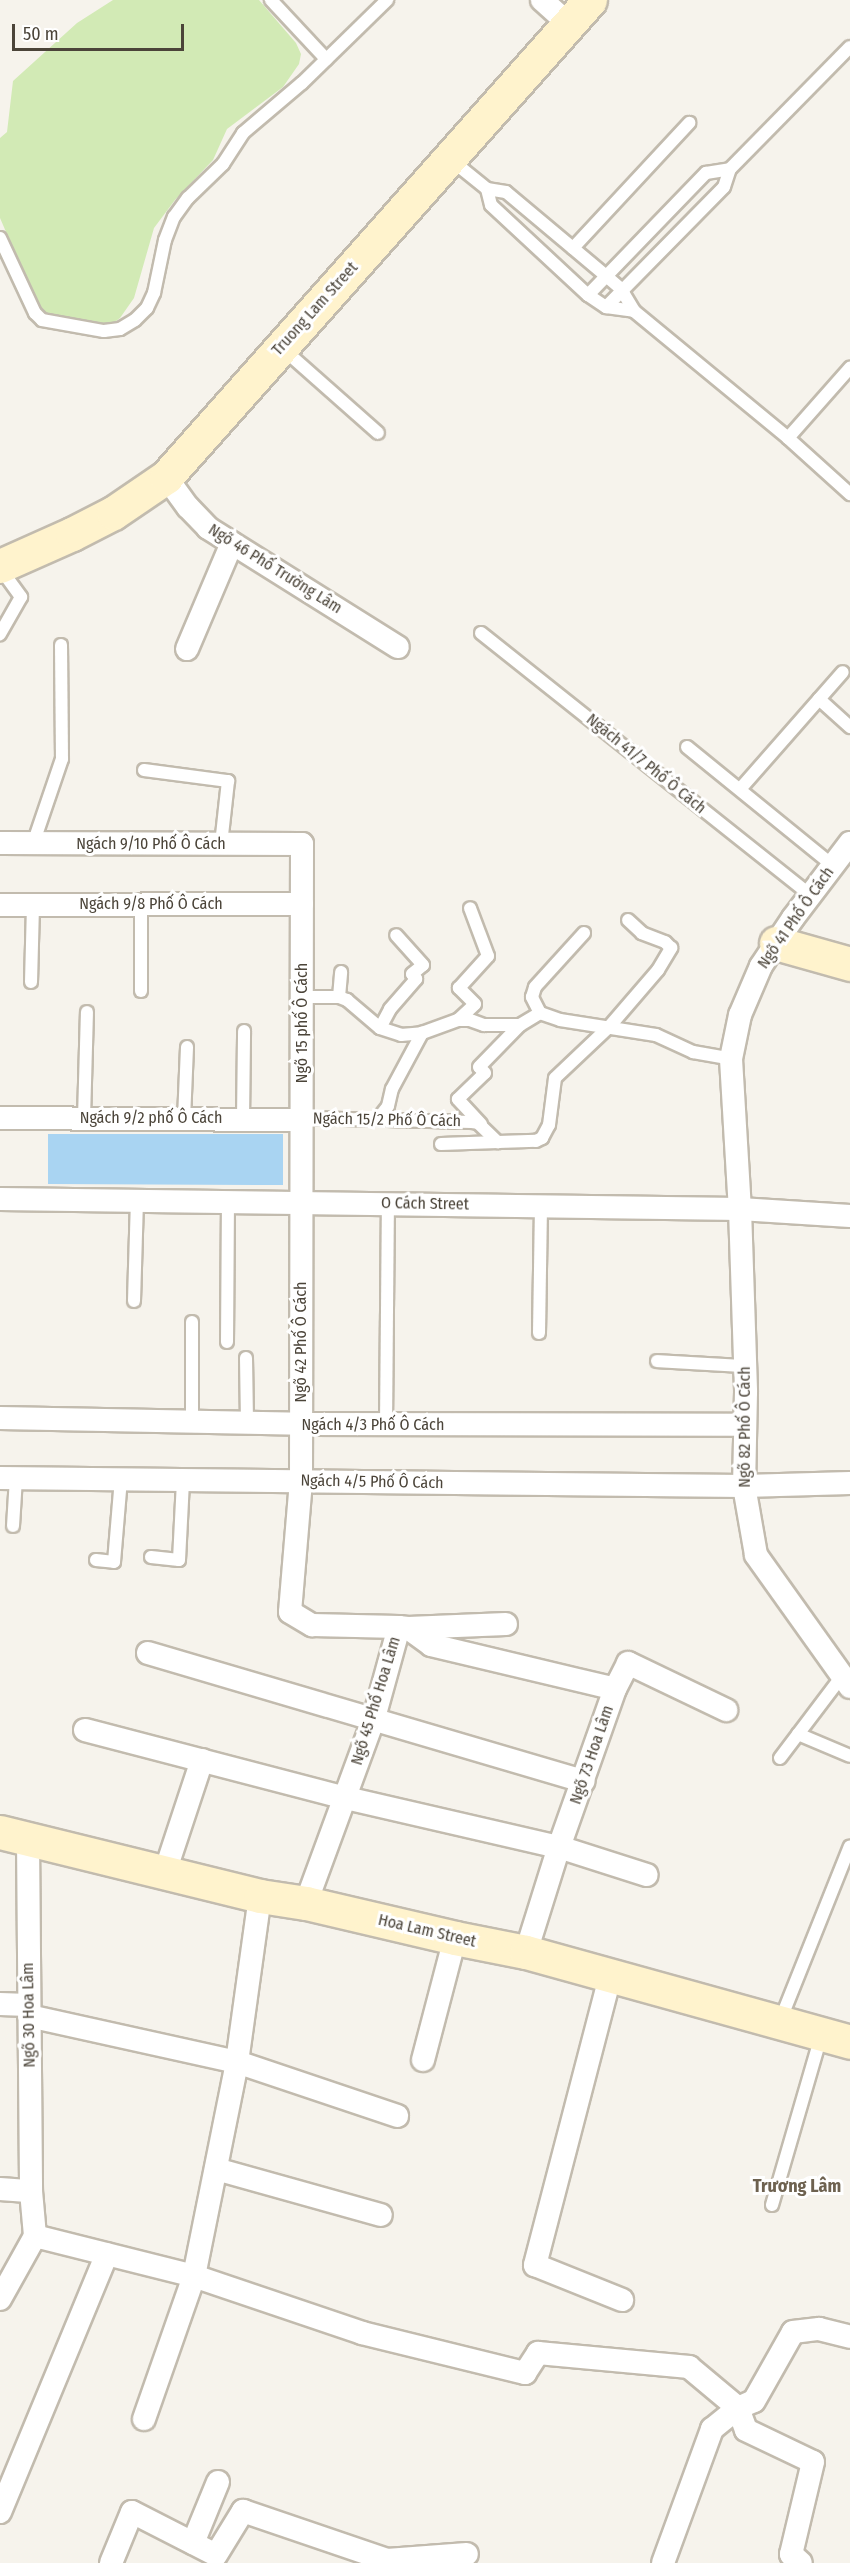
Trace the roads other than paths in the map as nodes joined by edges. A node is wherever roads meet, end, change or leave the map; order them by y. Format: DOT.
graph roads {
  1 [pos="271,0"];
  2 [pos="387,0"];
  3 [pos="542,0"];
  4 [pos="590,0"];
  5 [pos="568,24"];
  6 [pos="850,47"];
  7 [pos="326,59"];
  8 [pos="689,123"];
  9 [pos="449,158"];
  10 [pos="730,169"];
  11 [pos="487,189"];
  12 [pos="0,238"];
  13 [pos="573,248"];
  14 [pos="605,275"];
  15 [pos="621,289"];
  16 [pos="588,295"];
  17 [pos="606,307"];
  18 [pos="634,310"];
  19 [pos="281,347"];
  20 [pos="850,368"];
  21 [pos="378,433"];
  22 [pos="788,438"];
  23 [pos="166,477"];
  24 [pos="850,494"];
  25 [pos="232,543"];
  26 [pos="0,567"];
  27 [pos="481,633"];
  28 [pos="0,634"];
  29 [pos="61,645"];
  30 [pos="398,647"];
  31 [pos="187,649"];
  32 [pos="843,672"];
  33 [pos="819,699"];
  34 [pos="850,727"];
  35 [pos="687,747"];
  36 [pos="144,770"];
  37 [pos="741,788"];
  38 [pos="0,843"];
  39 [pos="33,843"];
  40 [pos="850,843"];
  41 [pos="221,844"];
  42 [pos="302,844"];
  43 [pos="832,865"];
  44 [pos="810,895"];
  45 [pos="141,904"];
  46 [pos="302,904"];
  47 [pos="0,905"];
  48 [pos="33,905"];
  49 [pos="470,908"];
  50 [pos="628,920"];
  51 [pos="584,933"];
  52 [pos="396,935"];
  53 [pos="776,943"];
  54 [pos="850,964"];
  55 [pos="341,972"];
  56 [pos="31,982"];
  57 [pos="141,991"];
  58 [pos="302,997"];
  59 [pos="339,997"];
  60 [pos="87,1012"];
  61 [pos="540,1013"];
  62 [pos="458,1020"];
  63 [pos="520,1026"];
  64 [pos="609,1027"];
  65 [pos="380,1028"];
  66 [pos="244,1031"];
  67 [pos="422,1033"];
  68 [pos="187,1047"];
  69 [pos="731,1059"];
  70 [pos="0,1118"];
  71 [pos="84,1118"];
  72 [pos="184,1119"];
  73 [pos="243,1119"];
  74 [pos="301,1119"];
  75 [pos="378,1119"];
  76 [pos="483,1127"];
  77 [pos="498,1142"];
  78 [pos="441,1144"];
  79 [pos="0,1199"];
  80 [pos="137,1199"];
  81 [pos="228,1201"];
  82 [pos="301,1202"];
  83 [pos="388,1203"];
  84 [pos="541,1206"];
  85 [pos="740,1209"];
  86 [pos="850,1216"];
  87 [pos="134,1301"];
  88 [pos="192,1322"];
  89 [pos="539,1334"];
  90 [pos="227,1342"];
  91 [pos="246,1358"];
  92 [pos="657,1361"];
  93 [pos="745,1366"];
  94 [pos="0,1418"];
  95 [pos="192,1421"];
  96 [pos="247,1423"];
  97 [pos="301,1424"];
  98 [pos="386,1425"];
  99 [pos="745,1425"];
  100 [pos="8,1478"];
  101 [pos="121,1479"];
  102 [pos="183,1480"];
  103 [pos="301,1481"];
  104 [pos="850,1483"];
  105 [pos="744,1486"];
  106 [pos="13,1526"];
  107 [pos="151,1557"];
  108 [pos="96,1560"];
  109 [pos="506,1624"];
  110 [pos="403,1627"];
  111 [pos="148,1653"];
  112 [pos="846,1681"];
  113 [pos="615,1689"];
  114 [pos="726,1710"];
  115 [pos="374,1718"];
  116 [pos="86,1730"];
  117 [pos="798,1734"];
  118 [pos="850,1756"];
  119 [pos="780,1758"];
  120 [pos="202,1760"];
  121 [pos="584,1781"];
  122 [pos="346,1798"];
  123 [pos="14,1835"];
  124 [pos="850,1846"];
  125 [pos="559,1847"];
  126 [pos="165,1872"];
  127 [pos="647,1875"];
  128 [pos="260,1896"];
  129 [pos="306,1903"];
  130 [pos="454,1938"];
  131 [pos="526,1952"];
  132 [pos="610,1977"];
  133 [pos="0,2004"];
  134 [pos="28,2010"];
  135 [pos="780,2023"];
  136 [pos="836,2038"];
  137 [pos="423,2060"];
  138 [pos="237,2062"];
  139 [pos="397,2116"];
  140 [pos="216,2169"];
  141 [pos="0,2189"];
  142 [pos="31,2191"];
  143 [pos="772,2205"];
  144 [pos="381,2215"];
  145 [pos="36,2236"];
  146 [pos="106,2254"];
  147 [pos="194,2276"];
  148 [pos="0,2299"];
  149 [pos="622,2300"];
  150 [pos="850,2337"];
  151 [pos="738,2408"];
  152 [pos="144,2419"];
  153 [pos="218,2482"];
  154 [pos="0,2512"];
  155 [pos="193,2543"];
  156 [pos="467,2554"];
  157 [pos="111,2563"];
  158 [pos="663,2563"];
  159 [pos="801,2563"];
  1 -- 7 [label="lane"];
  2 -- 7 [label="lane"];
  3 -- 5 [label="street"];
  4 -- 5 [label="street, Truong Lam Street"];
  5 -- 9 [label="street, Truong Lam Street"];
  6 -- 10 [label="lane"];
  7 -- 12 [label="lane"];
  8 -- 13 [label="lane"];
  9 -- 11 [label="lane"];
  9 -- 19 [label="street, Truong Lam Street"];
  10 -- 14 [label="lane"];
  10 -- 15 [label="lane"];
  11 -- 13 [label="lane"];
  11 -- 16 [label="lane"];
  13 -- 14 [label="lane"];
  14 -- 15 [label="lane"];
  14 -- 16 [label="lane"];
  15 -- 17 [label="lane"];
  15 -- 18 [label="lane"];
  16 -- 17 [label="lane"];
  17 -- 18 [label="lane"];
  18 -- 22 [label="lane"];
  19 -- 21 [label="lane"];
  19 -- 23 [label="street, Truong Lam Street"];
  20 -- 22 [label="lane"];
  22 -- 24 [label="lane"];
  23 -- 25 [label="street, Ngõ 46 Phố Trường Lâm"];
  23 -- 26 [label="street, Truong Lam Street"];
  25 -- 30 [label="street, Ngõ 46 Phố Trường Lâm"];
  25 -- 31 [label="street"];
  26 -- 28 [label="lane"];
  27 -- 44 [label="lane, Ngách 41/7 Phố Ô Cách"];
  29 -- 39 [label="lane"];
  32 -- 33 [label="lane"];
  33 -- 34 [label="lane"];
  33 -- 37 [label="lane"];
  35 -- 37 [label="lane"];
  36 -- 41 [label="lane"];
  37 -- 43 [label="lane"];
  38 -- 39 [label="street, Ngách 9/10 Phố Ô Cách"];
  39 -- 41 [label="street, Ngách 9/10 Phố Ô Cách"];
  40 -- 43 [label="street, Ngõ 41 Phố Ô Cách"];
  41 -- 42 [label="street, Ngách 9/10 Phố Ô Cách"];
  42 -- 46 [label="street, Ngõ 15 phố Ô Cách"];
  43 -- 44 [label="street, Ngõ 41 Phố Ô Cách"];
  44 -- 53 [label="street, Ngõ 41 Phố Ô Cách"];
  45 -- 46 [label="street, Ngách 9/8 Phố Ô Cách"];
  45 -- 48 [label="street, Ngách 9/8 Phố Ô Cách"];
  45 -- 57 [label="lane"];
  46 -- 58 [label="street, Ngõ 15 phố Ô Cách"];
  47 -- 48 [label="street, Ngách 9/8 Phố Ô Cách"];
  48 -- 56 [label="lane"];
  49 -- 62 [label="lane"];
  50 -- 64 [label="lane"];
  51 -- 61 [label="lane"];
  52 -- 65 [label="lane"];
  53 -- 54 [label="street"];
  53 -- 69 [label="street, Ngõ 41 Phố Ô Cách"];
  55 -- 59 [label="lane"];
  58 -- 59 [label="lane"];
  58 -- 74 [label="street, Ngõ 15 phố Ô Cách"];
  59 -- 65 [label="lane"];
  60 -- 71 [label="lane"];
  61 -- 63 [label="lane"];
  61 -- 64 [label="lane"];
  62 -- 63 [label="lane"];
  62 -- 67 [label="lane"];
  63 -- 76 [label="lane"];
  64 -- 69 [label="lane"];
  64 -- 77 [label="lane"];
  65 -- 67 [label="lane"];
  66 -- 73 [label="lane"];
  67 -- 75 [label="lane"];
  68 -- 72 [label="lane"];
  69 -- 85 [label="street, Ngõ 41 Phố Ô Cách"];
  70 -- 71 [label="street, Ngách 9/2 phố Ô Cách"];
  71 -- 72 [label="street, Ngách 9/2 phố Ô Cách"];
  72 -- 73 [label="street, Ngách 9/2 phố Ô Cách"];
  73 -- 74 [label="street, Ngách 9/2 phố Ô Cách"];
  74 -- 75 [label="lane, Ngách 15/2 Phố Ô Cách"];
  74 -- 82 [label="street, Ngõ 15 phố Ô Cách"];
  75 -- 76 [label="lane, Ngách 15/2 Phố Ô Cách"];
  76 -- 77 [label="lane, Ngách 15/2 Phố Ô Cách"];
  77 -- 78 [label="lane"];
  79 -- 80 [label="street, O Cách Street"];
  80 -- 81 [label="street, O Cách Street"];
  80 -- 87 [label="lane"];
  81 -- 82 [label="street, O Cách Street"];
  81 -- 90 [label="lane"];
  82 -- 83 [label="street, O Cách Street"];
  82 -- 97 [label="street, Ngõ 42 Phố Ô Cách"];
  83 -- 84 [label="street, O Cách Street"];
  83 -- 98 [label="lane"];
  84 -- 85 [label="street, O Cách Street"];
  84 -- 89 [label="lane"];
  85 -- 86 [label="street, O Cách Street"];
  85 -- 93 [label="street, Ngõ 82 Phố Ô Cách"];
  88 -- 95 [label="lane"];
  91 -- 96 [label="lane"];
  92 -- 93 [label="lane"];
  93 -- 99 [label="street, Ngõ 82 Phố Ô Cách"];
  94 -- 95 [label="street, Ngách 4/3 Phố Ô Cách"];
  95 -- 96 [label="street, Ngách 4/3 Phố Ô Cách"];
  96 -- 97 [label="street, Ngách 4/3 Phố Ô Cách"];
  97 -- 98 [label="street, Ngách 4/3 Phố Ô Cách"];
  97 -- 103 [label="street, Ngõ 42 Phố Ô Cách"];
  98 -- 99 [label="street, Ngách 4/3 Phố Ô Cách"];
  99 -- 105 [label="street, Ngõ 82 Phố Ô Cách"];
  100 -- 101 [label="street, Ngách 4/5 Phố Ô Cách"];
  100 -- 106 [label="lane"];
  101 -- 102 [label="street, Ngách 4/5 Phố Ô Cách"];
  101 -- 108 [label="lane"];
  102 -- 103 [label="street, Ngách 4/5 Phố Ô Cách"];
  102 -- 107 [label="lane"];
  103 -- 105 [label="street, Ngách 4/5 Phố Ô Cách"];
  103 -- 110 [label="street, Ngõ 45 Phố Hoa Lâm"];
  104 -- 105 [label="street, Ngách 4/5 Phố Ô Cách"];
  105 -- 112 [label="street, Ngõ 82 Phố Ô Cách"];
  109 -- 110 [label="street"];
  110 -- 113 [label="street"];
  110 -- 115 [label="street, Ngõ 45 Phố Hoa Lâm"];
  111 -- 115 [label="street"];
  112 -- 117 [label="lane"];
  113 -- 114 [label="street, Ngõ 73 Hoa Lâm"];
  113 -- 121 [label="street, Ngõ 73 Hoa Lâm"];
  115 -- 121 [label="street"];
  115 -- 122 [label="street, Ngõ 45 Phố Hoa Lâm"];
  116 -- 120 [label="street"];
  117 -- 118 [label="lane"];
  117 -- 119 [label="lane"];
  120 -- 122 [label="street"];
  120 -- 126 [label="street"];
  121 -- 125 [label="street, Ngõ 73 Hoa Lâm"];
  122 -- 125 [label="street"];
  122 -- 129 [label="street, Ngõ 45 Phố Hoa Lâm"];
  123 -- 126 [label="street, Hoa Lam Street"];
  123 -- 134 [label="street, Ngõ 30 Hoa Lâm"];
  124 -- 135 [label="lane"];
  125 -- 127 [label="street"];
  125 -- 131 [label="street, Ngõ 73 Hoa Lâm"];
  126 -- 128 [label="street, Hoa Lam Street"];
  128 -- 129 [label="street, Hoa Lam Street"];
  128 -- 138 [label="street"];
  129 -- 130 [label="street, Hoa Lam Street"];
  130 -- 131 [label="street, Hoa Lam Street"];
  130 -- 137 [label="street"];
  131 -- 132 [label="street, Hoa Lam Street"];
  132 -- 135 [label="street, Hoa Lam Street"];
  132 -- 149 [label="street"];
  133 -- 134 [label="street"];
  134 -- 138 [label="street"];
  134 -- 142 [label="street, Ngõ 30 Hoa Lâm"];
  135 -- 136 [label="street, Hoa Lam Street"];
  136 -- 143 [label="lane"];
  138 -- 139 [label="street"];
  138 -- 140 [label="street"];
  140 -- 144 [label="street"];
  140 -- 147 [label="street"];
  141 -- 142 [label="street"];
  142 -- 145 [label="street, Ngõ 30 Hoa Lâm"];
  145 -- 146 [label="street"];
  145 -- 148 [label="street"];
  146 -- 147 [label="street"];
  146 -- 154 [label="street"];
  147 -- 151 [label="street"];
  147 -- 152 [label="street"];
  150 -- 151 [label="street"];
  151 -- 158 [label="street"];
  151 -- 159 [label="street"];
  153 -- 155 [label="street"];
  155 -- 156 [label="street"];
  155 -- 157 [label="street"];
}
